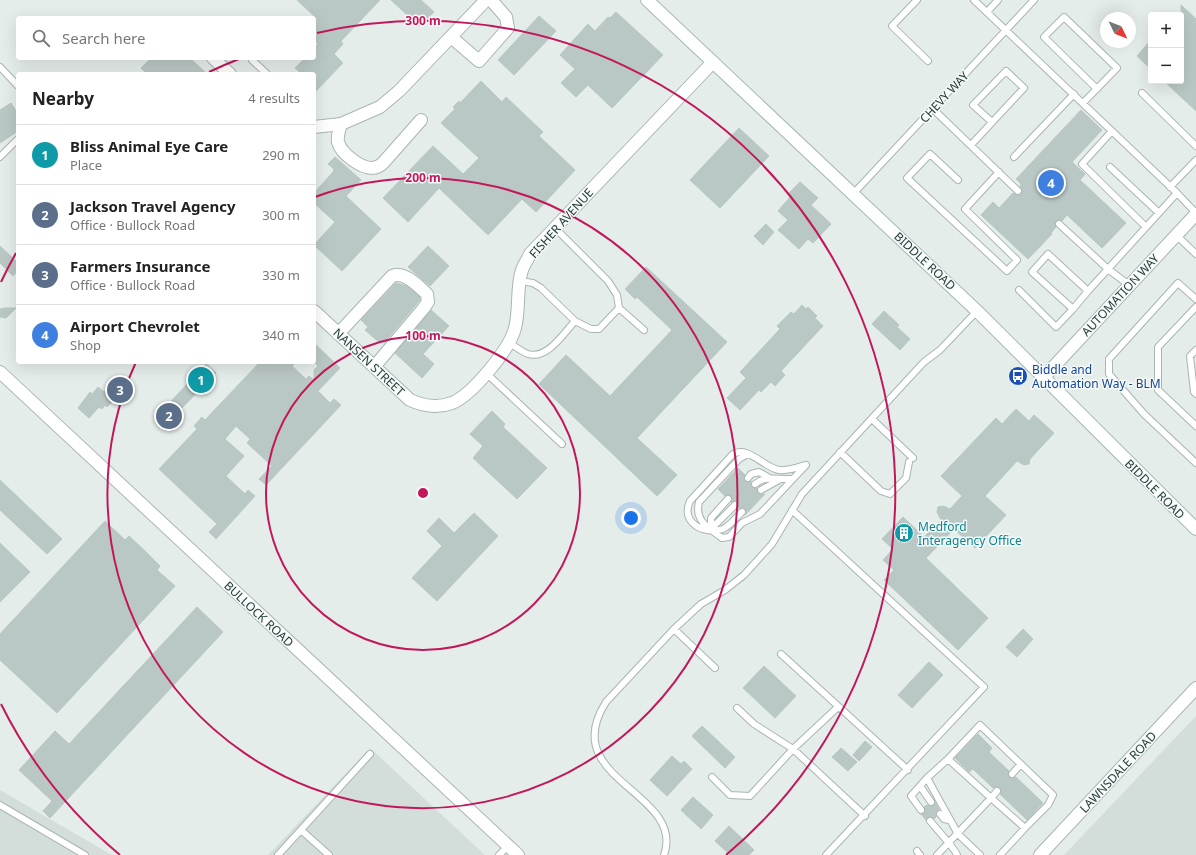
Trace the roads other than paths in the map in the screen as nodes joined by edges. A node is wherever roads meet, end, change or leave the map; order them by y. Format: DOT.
graph roads {
  1 [pos="486,0"];
  2 [pos="491,0"];
  3 [pos="917,0"];
  4 [pos="974,0"];
  5 [pos="998,0"];
  6 [pos="1034,0"];
  7 [pos="648,1"];
  8 [pos="987,12"];
  9 [pos="1007,30"];
  10 [pos="451,36"];
  11 [pos="214,60"];
  12 [pos="252,60"];
  13 [pos="928,61"];
  14 [pos="713,62"];
  15 [pos="0,67"];
  16 [pos="223,72"];
  17 [pos="264,72"];
  18 [pos="16,84"];
  19 [pos="1097,89"];
  20 [pos="1142,93"];
  21 [pos="1074,94"];
  22 [pos="1083,103"];
  23 [pos="933,109"];
  24 [pos="421,120"];
  25 [pos="992,122"];
  26 [pos="317,124"];
  27 [pos="341,124"];
  28 [pos="1112,131"];
  29 [pos="16,141"];
  30 [pos="970,145"];
  31 [pos="1196,146"];
  32 [pos="0,157"];
  33 [pos="1014,157"];
  34 [pos="1196,160"];
  35 [pos="1110,167"];
  36 [pos="999,172"];
  37 [pos="958,180"];
  38 [pos="1170,187"];
  39 [pos="1018,191"];
  40 [pos="1177,193"];
  41 [pos="853,194"];
  42 [pos="1158,212"];
  43 [pos="1196,214"];
  44 [pos="1059,224"];
  45 [pos="1146,226"];
  46 [pos="555,228"];
  47 [pos="1176,235"];
  48 [pos="1195,250"];
  49 [pos="1108,269"];
  50 [pos="520,281"];
  51 [pos="1129,285"];
  52 [pos="1018,290"];
  53 [pos="1088,290"];
  54 [pos="1196,299"];
  55 [pos="1196,307"];
  56 [pos="619,308"];
  57 [pos="1073,309"];
  58 [pos="977,311"];
  59 [pos="316,313"];
  60 [pos="575,321"];
  61 [pos="644,330"];
  62 [pos="338,334"];
  63 [pos="510,342"];
  64 [pos="1196,350"];
  65 [pos="374,367"];
  66 [pos="0,372"];
  67 [pos="486,373"];
  68 [pos="1044,377"];
  69 [pos="1196,394"];
  70 [pos="451,403"];
  71 [pos="872,419"];
  72 [pos="1196,426"];
  73 [pos="562,444"];
  74 [pos="840,452"];
  75 [pos="748,454"];
  76 [pos="1196,463"];
  77 [pos="748,478"];
  78 [pos="768,478"];
  79 [pos="792,479"];
  80 [pos="780,480"];
  81 [pos="755,484"];
  82 [pos="762,490"];
  83 [pos="728,499"];
  84 [pos="735,505"];
  85 [pos="792,510"];
  86 [pos="742,512"];
  87 [pos="711,529"];
  88 [pos="1196,529"];
  89 [pos="674,629"];
  90 [pos="781,654"];
  91 [pos="715,668"];
  92 [pos="1196,688"];
  93 [pos="838,706"];
  94 [pos="737,708"];
  95 [pos="793,749"];
  96 [pos="370,754"];
  97 [pos="948,759"];
  98 [pos="1021,764"];
  99 [pos="908,770"];
  100 [pos="1012,774"];
  101 [pos="712,777"];
  102 [pos="927,778"];
  103 [pos="920,786"];
  104 [pos="997,791"];
  105 [pos="991,798"];
  106 [pos="931,802"];
  107 [pos="0,805"];
  108 [pos="921,810"];
  109 [pos="940,814"];
  110 [pos="865,816"];
  111 [pos="949,820"];
  112 [pos="930,821"];
  113 [pos="1025,828"];
  114 [pos="301,830"];
  115 [pos="958,834"];
  116 [pos="948,844"];
  117 [pos="508,846"];
  118 [pos="85,855"];
  119 [pos="278,855"];
  120 [pos="329,855"];
  121 [pos="499,855"];
  122 [pos="518,855"];
  123 [pos="664,855"];
  124 [pos="826,855"];
  125 [pos="937,855"];
  126 [pos="957,855"];
  127 [pos="980,855"];
  128 [pos="1000,855"];
  129 [pos="1040,855"];
  1 -- 10 [label="street"];
  2 -- 10 [label="street"];
  3 -- 13 [label="lane"];
  4 -- 8 [label="lane"];
  5 -- 8 [label="lane"];
  6 -- 9 [label="lane, CHEVY WAY"];
  7 -- 14 [label="street, BIDDLE ROAD"];
  8 -- 9 [label="lane"];
  9 -- 21 [label="lane"];
  9 -- 23 [label="lane, CHEVY WAY"];
  10 -- 27 [label="street"];
  11 -- 16 [label="street"];
  12 -- 17 [label="lane"];
  14 -- 41 [label="street, BIDDLE ROAD"];
  14 -- 46 [label="street, FISHER AVENUE"];
  15 -- 18 [label="lane"];
  19 -- 19 [label="lane"];
  19 -- 22 [label="lane"];
  20 -- 31 [label="lane"];
  21 -- 22 [label="lane"];
  21 -- 33 [label="lane"];
  22 -- 28 [label="lane"];
  23 -- 30 [label="lane"];
  23 -- 41 [label="lane, CHEVY WAY"];
  24 -- 27 [label="street"];
  25 -- 25 [label="lane"];
  25 -- 30 [label="lane"];
  26 -- 27 [label="street"];
  28 -- 38 [label="lane"];
  28 -- 45 [label="lane"];
  29 -- 32 [label="lane"];
  30 -- 36 [label="lane"];
  34 -- 38 [label="lane"];
  35 -- 42 [label="lane"];
  36 -- 37 [label="lane"];
  36 -- 39 [label="lane"];
  38 -- 40 [label="lane"];
  40 -- 42 [label="lane"];
  40 -- 43 [label="lane"];
  41 -- 58 [label="street, BIDDLE ROAD"];
  42 -- 45 [label="lane"];
  43 -- 47 [label="street, AUTOMATION WAY"];
  44 -- 49 [label="lane"];
  45 -- 49 [label="lane"];
  46 -- 50 [label="street, FISHER AVENUE"];
  46 -- 56 [label="lane"];
  47 -- 48 [label="lane"];
  47 -- 51 [label="street, AUTOMATION WAY"];
  49 -- 51 [label="lane"];
  49 -- 53 [label="lane"];
  50 -- 60 [label="lane"];
  50 -- 63 [label="street, FISHER AVENUE"];
  51 -- 68 [label="street, AUTOMATION WAY"];
  52 -- 57 [label="lane"];
  53 -- 57 [label="lane"];
  53 -- 57 [label="lane"];
  54 -- 76 [label="lane"];
  55 -- 72 [label="lane"];
  56 -- 60 [label="lane"];
  56 -- 61 [label="lane"];
  58 -- 68 [label="street, BIDDLE ROAD"];
  58 -- 71 [label="lane"];
  59 -- 62 [label="street, NANSEN STREET"];
  60 -- 63 [label="lane"];
  62 -- 65 [label="street, NANSEN STREET"];
  62 -- 65 [label="street"];
  63 -- 67 [label="street, FISHER AVENUE"];
  64 -- 69 [label="lane"];
  65 -- 70 [label="street, NANSEN STREET"];
  66 -- 117 [label="street, BULLOCK ROAD"];
  67 -- 70 [label="street, FISHER AVENUE"];
  67 -- 73 [label="lane"];
  68 -- 88 [label="street, BIDDLE ROAD"];
  71 -- 74 [label="lane"];
  71 -- 74 [label="lane"];
  74 -- 85 [label="lane"];
  75 -- 79 [label="lane"];
  75 -- 87 [label="lane"];
  75 -- 87 [label="lane"];
  77 -- 78 [label="lane"];
  78 -- 80 [label="lane"];
  78 -- 81 [label="lane"];
  79 -- 80 [label="lane"];
  79 -- 87 [label="lane"];
  80 -- 82 [label="lane"];
  83 -- 87 [label="lane"];
  84 -- 87 [label="lane"];
  85 -- 89 [label="lane"];
  85 -- 99 [label="lane"];
  86 -- 87 [label="lane"];
  89 -- 91 [label="lane"];
  89 -- 123 [label="lane"];
  90 -- 93 [label="lane"];
  92 -- 129 [label="street, LAWNSDALE ROAD"];
  93 -- 95 [label="lane"];
  93 -- 99 [label="lane"];
  94 -- 95 [label="lane"];
  95 -- 101 [label="lane"];
  95 -- 110 [label="lane"];
  96 -- 114 [label="lane"];
  97 -- 98 [label="lane"];
  97 -- 102 [label="lane"];
  97 -- 105 [label="lane"];
  98 -- 100 [label="lane"];
  98 -- 113 [label="lane"];
  99 -- 110 [label="lane"];
  102 -- 103 [label="lane"];
  102 -- 111 [label="lane"];
  103 -- 106 [label="lane"];
  103 -- 108 [label="lane"];
  104 -- 105 [label="lane"];
  105 -- 113 [label="lane"];
  105 -- 115 [label="lane"];
  107 -- 118 [label="lane"];
  109 -- 111 [label="lane"];
  110 -- 124 [label="lane"];
  111 -- 115 [label="lane"];
  112 -- 116 [label="lane"];
  113 -- 128 [label="lane"];
  114 -- 119 [label="lane"];
  114 -- 120 [label="lane"];
  115 -- 116 [label="lane"];
  115 -- 127 [label="lane"];
  116 -- 125 [label="lane"];
  116 -- 126 [label="lane"];
  117 -- 121 [label="lane"];
  117 -- 122 [label="street, BULLOCK ROAD"];
}
